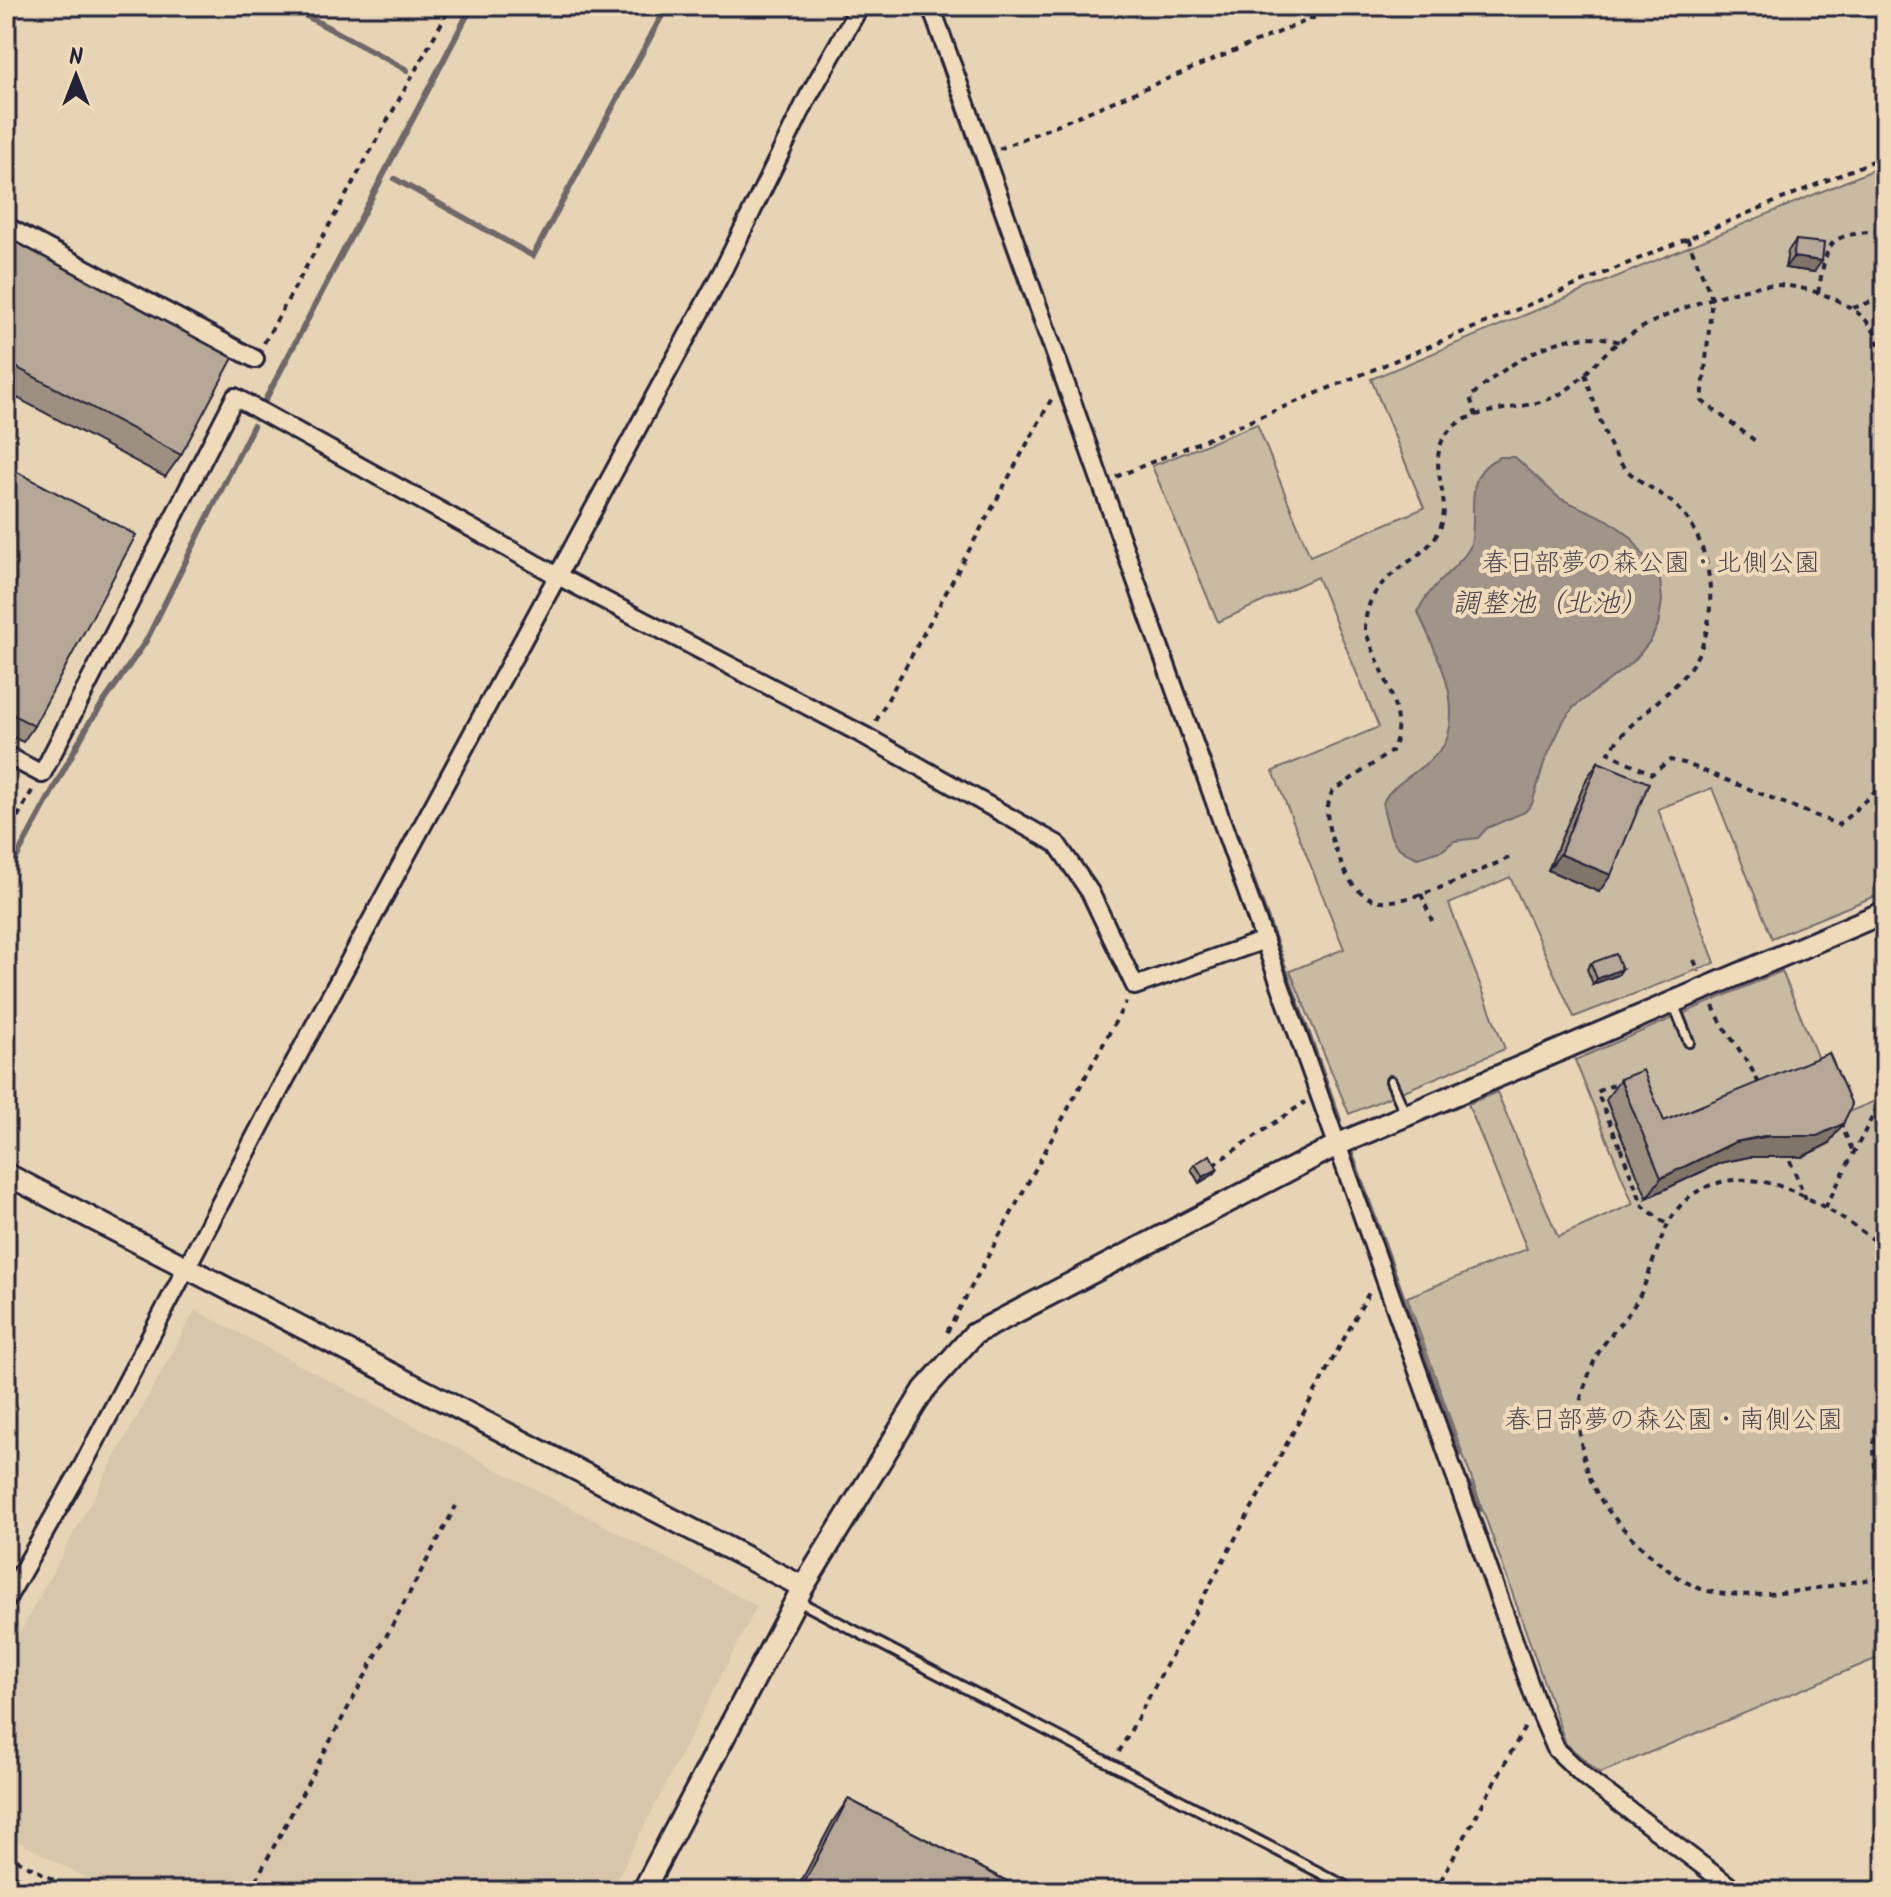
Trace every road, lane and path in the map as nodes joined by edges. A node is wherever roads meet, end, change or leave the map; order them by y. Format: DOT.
graph roads {
  1 [pos="451,6"];
  2 [pos="860,6"];
  3 [pos="931,6"];
  4 [pos="1342,6"];
  5 [pos="982,156"];
  6 [pos="1885,156"];
  7 [pos="6,226"];
  8 [pos="1885,230"];
  9 [pos="1687,238"];
  10 [pos="1818,293"];
  11 [pos="1885,297"];
  12 [pos="1712,298"];
  13 [pos="1853,308"];
  14 [pos="1619,342"];
  15 [pos="255,359"];
  16 [pos="1585,374"];
  17 [pos="1062,378"];
  18 [pos="1885,383"];
  19 [pos="1476,416"];
  20 [pos="1758,443"];
  21 [pos="1099,484"];
  22 [pos="556,575"];
  23 [pos="867,737"];
  24 [pos="6,755"];
  25 [pos="42,774"];
  26 [pos="1652,774"];
  27 [pos="1650,781"];
  28 [pos="1885,782"];
  29 [pos="6,838"];
  30 [pos="1509,858"];
  31 [pos="1421,894"];
  32 [pos="1885,912"];
  33 [pos="1432,921"];
  34 [pos="1265,940"];
  35 [pos="1135,986"];
  36 [pos="1705,988"];
  37 [pos="1673,1002"];
  38 [pos="1689,1042"];
  39 [pos="1630,1078"];
  40 [pos="1391,1081"];
  41 [pos="1761,1088"];
  42 [pos="1320,1091"];
  43 [pos="1885,1105"];
  44 [pos="1834,1109"];
  45 [pos="1405,1116"];
  46 [pos="1634,1141"];
  47 [pos="1339,1144"];
  48 [pos="1620,1147"];
  49 [pos="1853,1152"];
  50 [pos="1790,1161"];
  51 [pos="1210,1167"];
  52 [pos="6,1174"];
  53 [pos="1806,1199"];
  54 [pos="1825,1208"];
  55 [pos="1666,1224"];
  56 [pos="1885,1247"];
  57 [pos="1383,1265"];
  58 [pos="185,1269"];
  59 [pos="940,1372"];
  60 [pos="1885,1391"];
  61 [pos="1885,1481"];
  62 [pos="1876,1483"];
  63 [pos="456,1506"];
  64 [pos="1885,1513"];
  65 [pos="1885,1577"];
  66 [pos="799,1593"];
  67 [pos="6,1600"];
  68 [pos="1537,1705"];
  69 [pos="1112,1764"];
  70 [pos="6,1854"];
  71 [pos="75,1891"];
  72 [pos="250,1891"];
  73 [pos="643,1891"];
  74 [pos="1355,1891"];
  75 [pos="1435,1891"];
  76 [pos="1736,1891"];
  1 -- 15 [label="path"];
  2 -- 22 [label="street"];
  3 -- 5 [label="street"];
  4 -- 5 [label="path"];
  5 -- 17 [label="street"];
  6 -- 9 [label="path"];
  7 -- 15 [label="street"];
  8 -- 10 [label="path"];
  9 -- 12 [label="path"];
  9 -- 21 [label="path"];
  10 -- 12 [label="path"];
  10 -- 13 [label="path"];
  11 -- 13 [label="path"];
  12 -- 14 [label="path"];
  12 -- 20 [label="path"];
  13 -- 18 [label="path"];
  14 -- 16 [label="path"];
  14 -- 19 [label="path"];
  16 -- 19 [label="path"];
  16 -- 26 [label="path"];
  17 -- 21 [label="street"];
  17 -- 23 [label="path"];
  19 -- 31 [label="path"];
  21 -- 34 [label="street"];
  22 -- 23 [label="street"];
  22 -- 25 [label="street"];
  22 -- 58 [label="street"];
  23 -- 35 [label="street"];
  24 -- 25 [label="street"];
  25 -- 29 [label="path"];
  26 -- 27 [label="path"];
  26 -- 28 [label="path"];
  30 -- 31 [label="path"];
  31 -- 33 [label="path"];
  32 -- 36 [label="street"];
  34 -- 35 [label="street"];
  34 -- 42 [label="street"];
  35 -- 59 [label="path"];
  36 -- 37 [label="street"];
  36 -- 41 [label="path"];
  37 -- 38 [label="lane"];
  37 -- 45 [label="street"];
  39 -- 48 [label="path"];
  40 -- 45 [label="lane"];
  42 -- 47 [label="street"];
  42 -- 51 [label="path"];
  43 -- 49 [label="path"];
  44 -- 49 [label="path"];
  45 -- 47 [label="street"];
  46 -- 48 [label="path"];
  47 -- 57 [label="street"];
  47 -- 59 [label="street"];
  48 -- 55 [label="path"];
  49 -- 54 [label="path"];
  50 -- 53 [label="path"];
  52 -- 58 [label="street"];
  53 -- 54 [label="path"];
  53 -- 55 [label="path"];
  54 -- 56 [label="path"];
  55 -- 65 [label="path"];
  57 -- 68 [label="street"];
  57 -- 69 [label="path"];
  58 -- 66 [label="street"];
  58 -- 67 [label="street"];
  59 -- 66 [label="street"];
  60 -- 62 [label="path"];
  61 -- 62 [label="path"];
  62 -- 64 [label="path"];
  63 -- 72 [label="path"];
  66 -- 69 [label="lane"];
  66 -- 73 [label="street"];
  68 -- 75 [label="path"];
  68 -- 76 [label="street"];
  69 -- 74 [label="lane"];
  70 -- 71 [label="path"];
}
